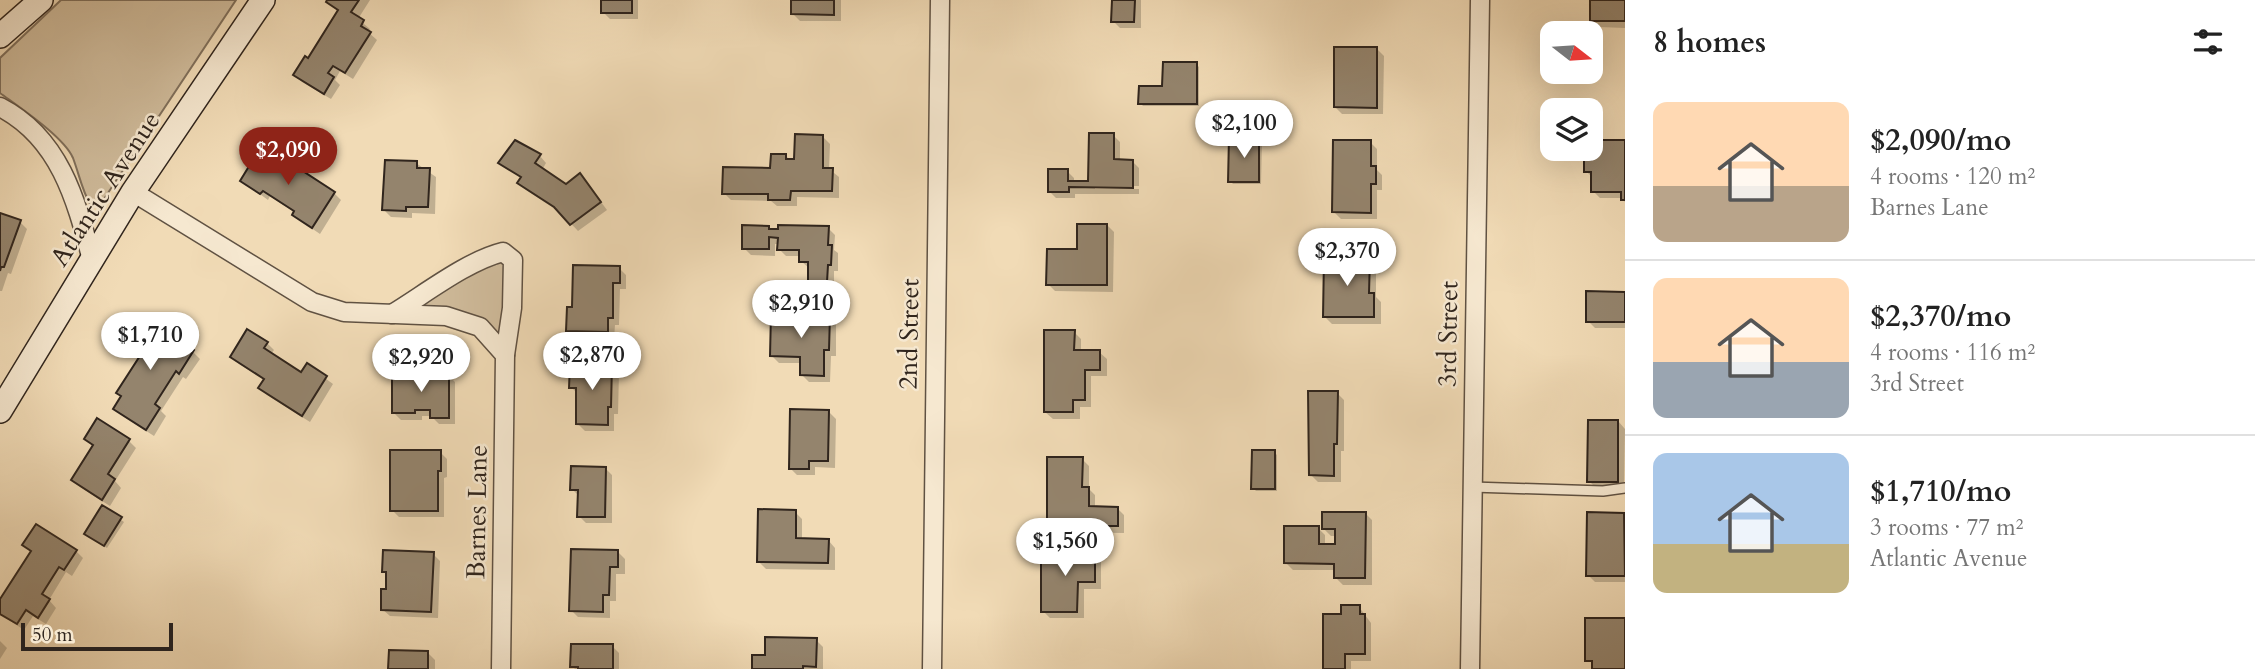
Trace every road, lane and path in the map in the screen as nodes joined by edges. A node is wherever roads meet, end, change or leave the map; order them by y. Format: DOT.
graph roads {
  1 [pos="41,0"];
  2 [pos="263,0"];
  3 [pos="940,0"];
  4 [pos="1480,0"];
  5 [pos="0,36"];
  6 [pos="0,107"];
  7 [pos="133,192"];
  8 [pos="92,260"];
  9 [pos="392,314"];
  10 [pos="505,355"];
  11 [pos="0,411"];
  12 [pos="1472,487"];
  13 [pos="1625,488"];
  14 [pos="501,669"];
  15 [pos="932,669"];
  16 [pos="1470,669"];
  1 -- 5 [label="street"];
  2 -- 7 [label="street, Atlantic Avenue"];
  3 -- 15 [label="street, 2nd Street"];
  4 -- 12 [label="street, 3rd Street"];
  6 -- 8 [label="street"];
  7 -- 8 [label="street, Atlantic Avenue"];
  7 -- 9 [label="street"];
  8 -- 11 [label="street, Atlantic Avenue"];
  9 -- 10 [label="street"];
  9 -- 10 [label="street, Barnes Lane"];
  10 -- 14 [label="street, Barnes Lane"];
  12 -- 13 [label="lane"];
  12 -- 16 [label="street, 3rd Street"];
}
